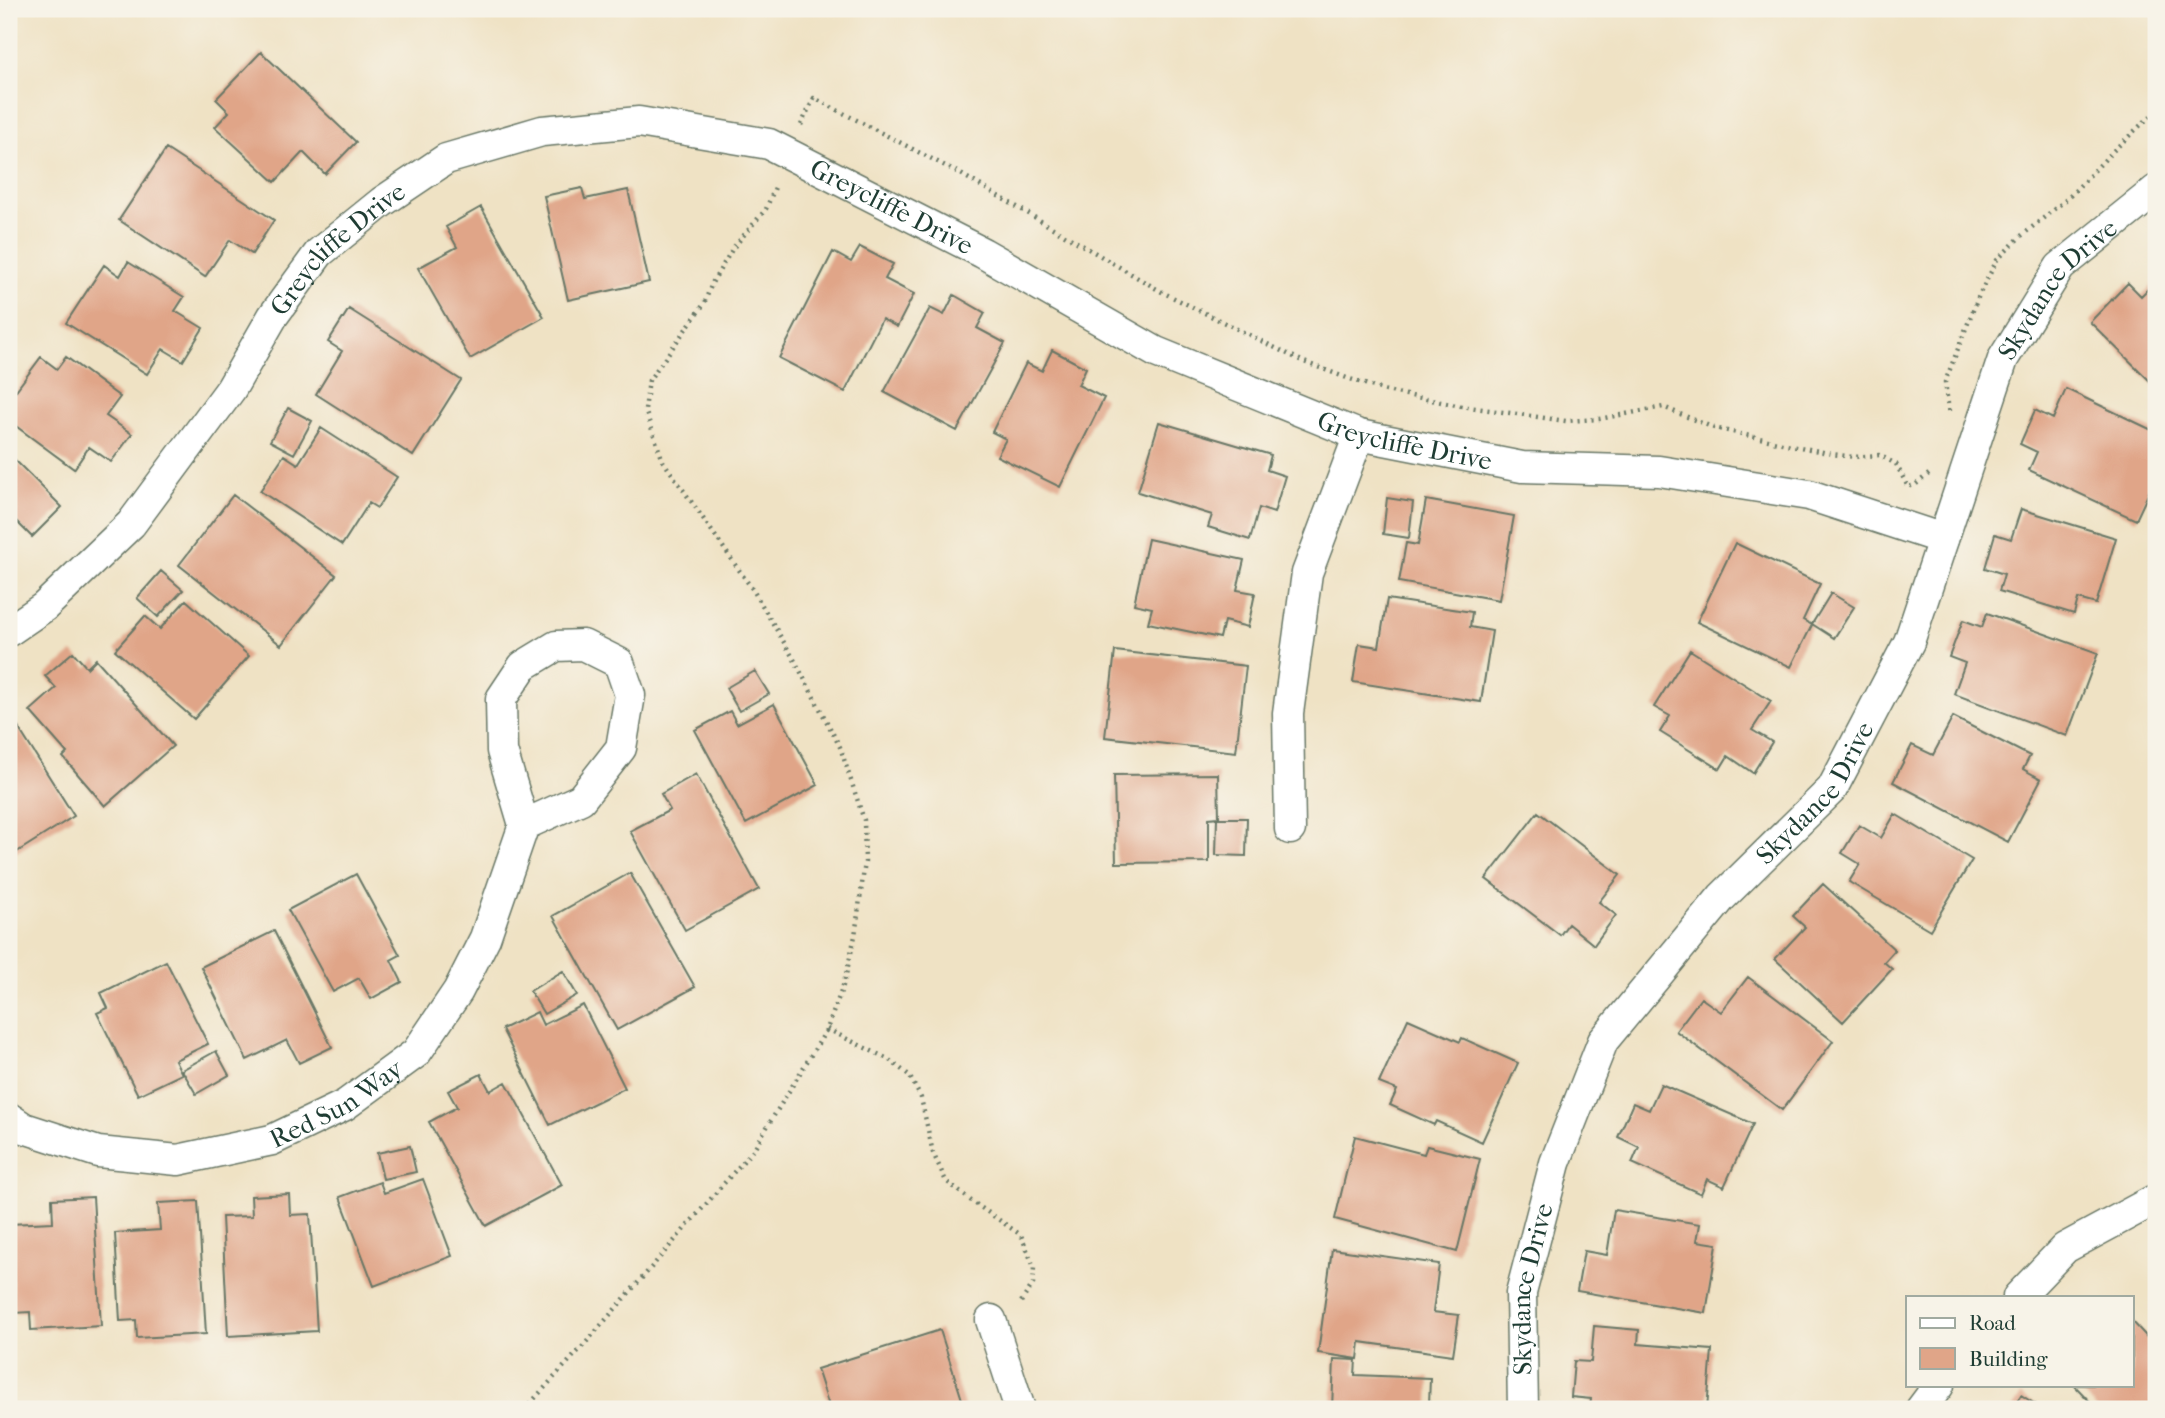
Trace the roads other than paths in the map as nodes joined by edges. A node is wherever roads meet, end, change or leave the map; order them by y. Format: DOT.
graph roads {
  1 [pos="2156,190"];
  2 [pos="1359,435"];
  3 [pos="1943,539"];
  4 [pos="9,631"];
  5 [pos="524,825"];
  6 [pos="1290,829"];
  7 [pos="9,1118"];
  8 [pos="2156,1199"];
  9 [pos="2019,1296"];
  10 [pos="991,1320"];
  11 [pos="1938,1386"];
  12 [pos="1020,1409"];
  13 [pos="1523,1409"];
  14 [pos="1921,1409"];
  1 -- 3 [label="street, Skydance Drive"];
  2 -- 3 [label="street, Greycliffe Drive"];
  2 -- 4 [label="street, Greycliffe Drive"];
  2 -- 6 [label="street"];
  3 -- 13 [label="street, Skydance Drive"];
  5 -- 5 [label="street"];
  5 -- 7 [label="street, Red Sun Way"];
  8 -- 9 [label="street"];
  10 -- 12 [label="street"];
  11 -- 14 [label="street"];
}
